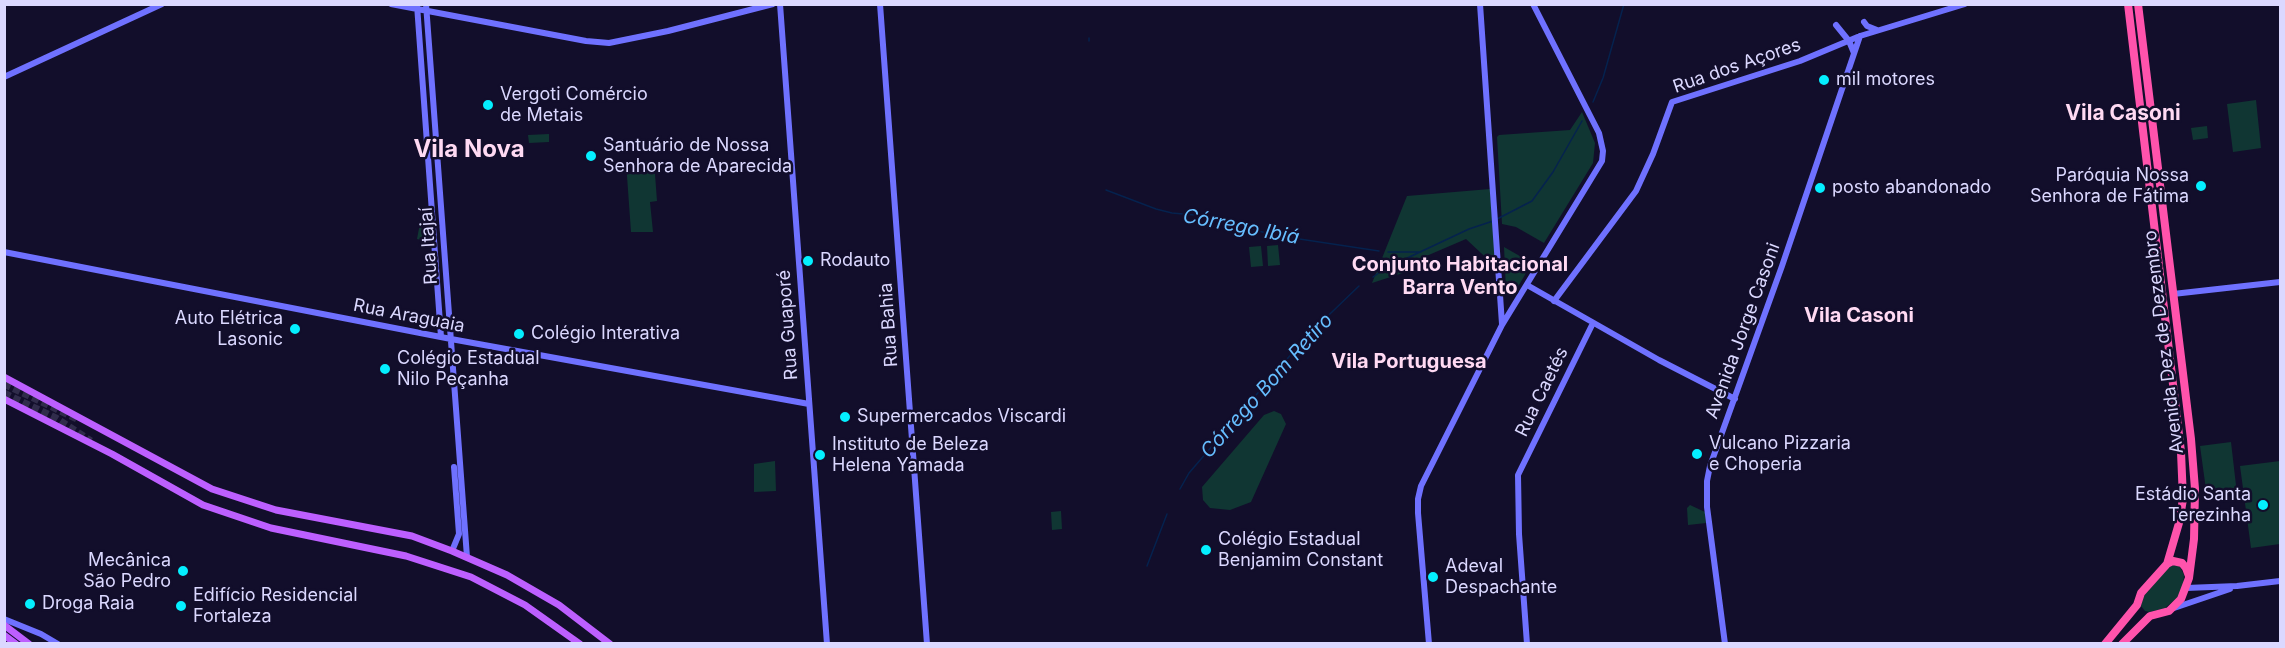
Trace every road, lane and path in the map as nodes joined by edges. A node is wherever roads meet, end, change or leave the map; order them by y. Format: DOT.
graph roads {
  1 [pos="162,4"];
  2 [pos="391,4"];
  3 [pos="773,4"];
  4 [pos="780,4"];
  5 [pos="880,4"];
  6 [pos="1480,4"];
  7 [pos="1533,4"];
  8 [pos="1965,4"];
  9 [pos="2128,4"];
  10 [pos="2138,4"];
  11 [pos="417,7"];
  12 [pos="426,7"];
  13 [pos="1864,22"];
  14 [pos="1836,25"];
  15 [pos="1881,30"];
  16 [pos="1860,36"];
  17 [pos="1849,40"];
  18 [pos="1854,54"];
  19 [pos="4,77"];
  20 [pos="4,252"];
  21 [pos="2280,282"];
  22 [pos="1527,285"];
  23 [pos="2173,294"];
  24 [pos="1554,301"];
  25 [pos="1593,323"];
  26 [pos="1502,325"];
  27 [pos="441,337"];
  28 [pos="451,339"];
  29 [pos="4,377"];
  30 [pos="4,399"];
  31 [pos="1735,399"];
  32 [pos="809,404"];
  33 [pos="454,467"];
  34 [pos="452,551"];
  35 [pos="467,557"];
  36 [pos="2167,564"];
  37 [pos="2189,578"];
  38 [pos="2280,581"];
  39 [pos="2237,586"];
  40 [pos="2186,588"];
  41 [pos="2137,605"];
  42 [pos="2173,608"];
  43 [pos="2150,616"];
  44 [pos="4,619"];
  45 [pos="4,625"];
  46 [pos="4,635"];
  47 [pos="16,644"];
  48 [pos="29,644"];
  49 [pos="58,644"];
  50 [pos="580,644"];
  51 [pos="610,644"];
  52 [pos="827,644"];
  53 [pos="927,644"];
  54 [pos="1429,644"];
  55 [pos="1527,644"];
  56 [pos="1725,644"];
  57 [pos="2105,644"];
  58 [pos="2122,644"];
  1 -- 19 [label="street"];
  2 -- 11 [label="street"];
  3 -- 12 [label="street"];
  4 -- 32 [label="street, Rua Guaporé"];
  5 -- 53 [label="street, Rua Bahia"];
  6 -- 26 [label="street"];
  7 -- 22 [label="street"];
  8 -- 15 [label="street, Rua dos Açores"];
  9 -- 36 [label="highway, Avenida Dez de Dezembro"];
  10 -- 23 [label="highway, Avenida Dez de Dezembro"];
  11 -- 12 [label="street"];
  11 -- 27 [label="street, Rua Itajaí"];
  12 -- 28 [label="street, Rua Itajaí"];
  13 -- 15 [label="street"];
  14 -- 17 [label="street"];
  15 -- 16 [label="street, Rua dos Açores"];
  16 -- 17 [label="street, Rua dos Açores"];
  16 -- 18 [label="street, Avenida Jorge Casoni"];
  17 -- 18 [label="street"];
  17 -- 24 [label="street, Rua dos Açores"];
  18 -- 31 [label="street, Avenida Jorge Casoni"];
  20 -- 27 [label="street, Rua Araguaia"];
  21 -- 23 [label="street"];
  22 -- 24 [label="street"];
  22 -- 26 [label="street"];
  23 -- 37 [label="highway, Avenida Dez de Dezembro"];
  24 -- 25 [label="street"];
  25 -- 31 [label="street"];
  25 -- 55 [label="street, Rua Caetés"];
  26 -- 54 [label="street"];
  27 -- 28 [label="street, Rua Araguaia"];
  28 -- 32 [label="street, Rua Araguaia"];
  28 -- 35 [label="street, Rua Itajaí"];
  29 -- 34 [label="main road"];
  30 -- 50 [label="main road"];
  31 -- 56 [label="street, Avenida Jorge Casoni"];
  32 -- 52 [label="street, Rua Guaporé"];
  33 -- 34 [label="street"];
  34 -- 35 [label="main road"];
  35 -- 51 [label="main road"];
  36 -- 37 [label="highway"];
  36 -- 41 [label="highway, Avenida Dez de Dezembro"];
  37 -- 40 [label="highway, Avenida Dez de Dezembro"];
  38 -- 39 [label="street"];
  39 -- 40 [label="street"];
  39 -- 42 [label="street"];
  40 -- 42 [label="highway, Avenida Dez de Dezembro"];
  41 -- 43 [label="highway"];
  41 -- 57 [label="highway, Avenida Dez de Dezembro"];
  42 -- 43 [label="highway"];
  43 -- 58 [label="highway"];
  44 -- 49 [label="street"];
  45 -- 48 [label="main road"];
  46 -- 47 [label="main road"];
}
